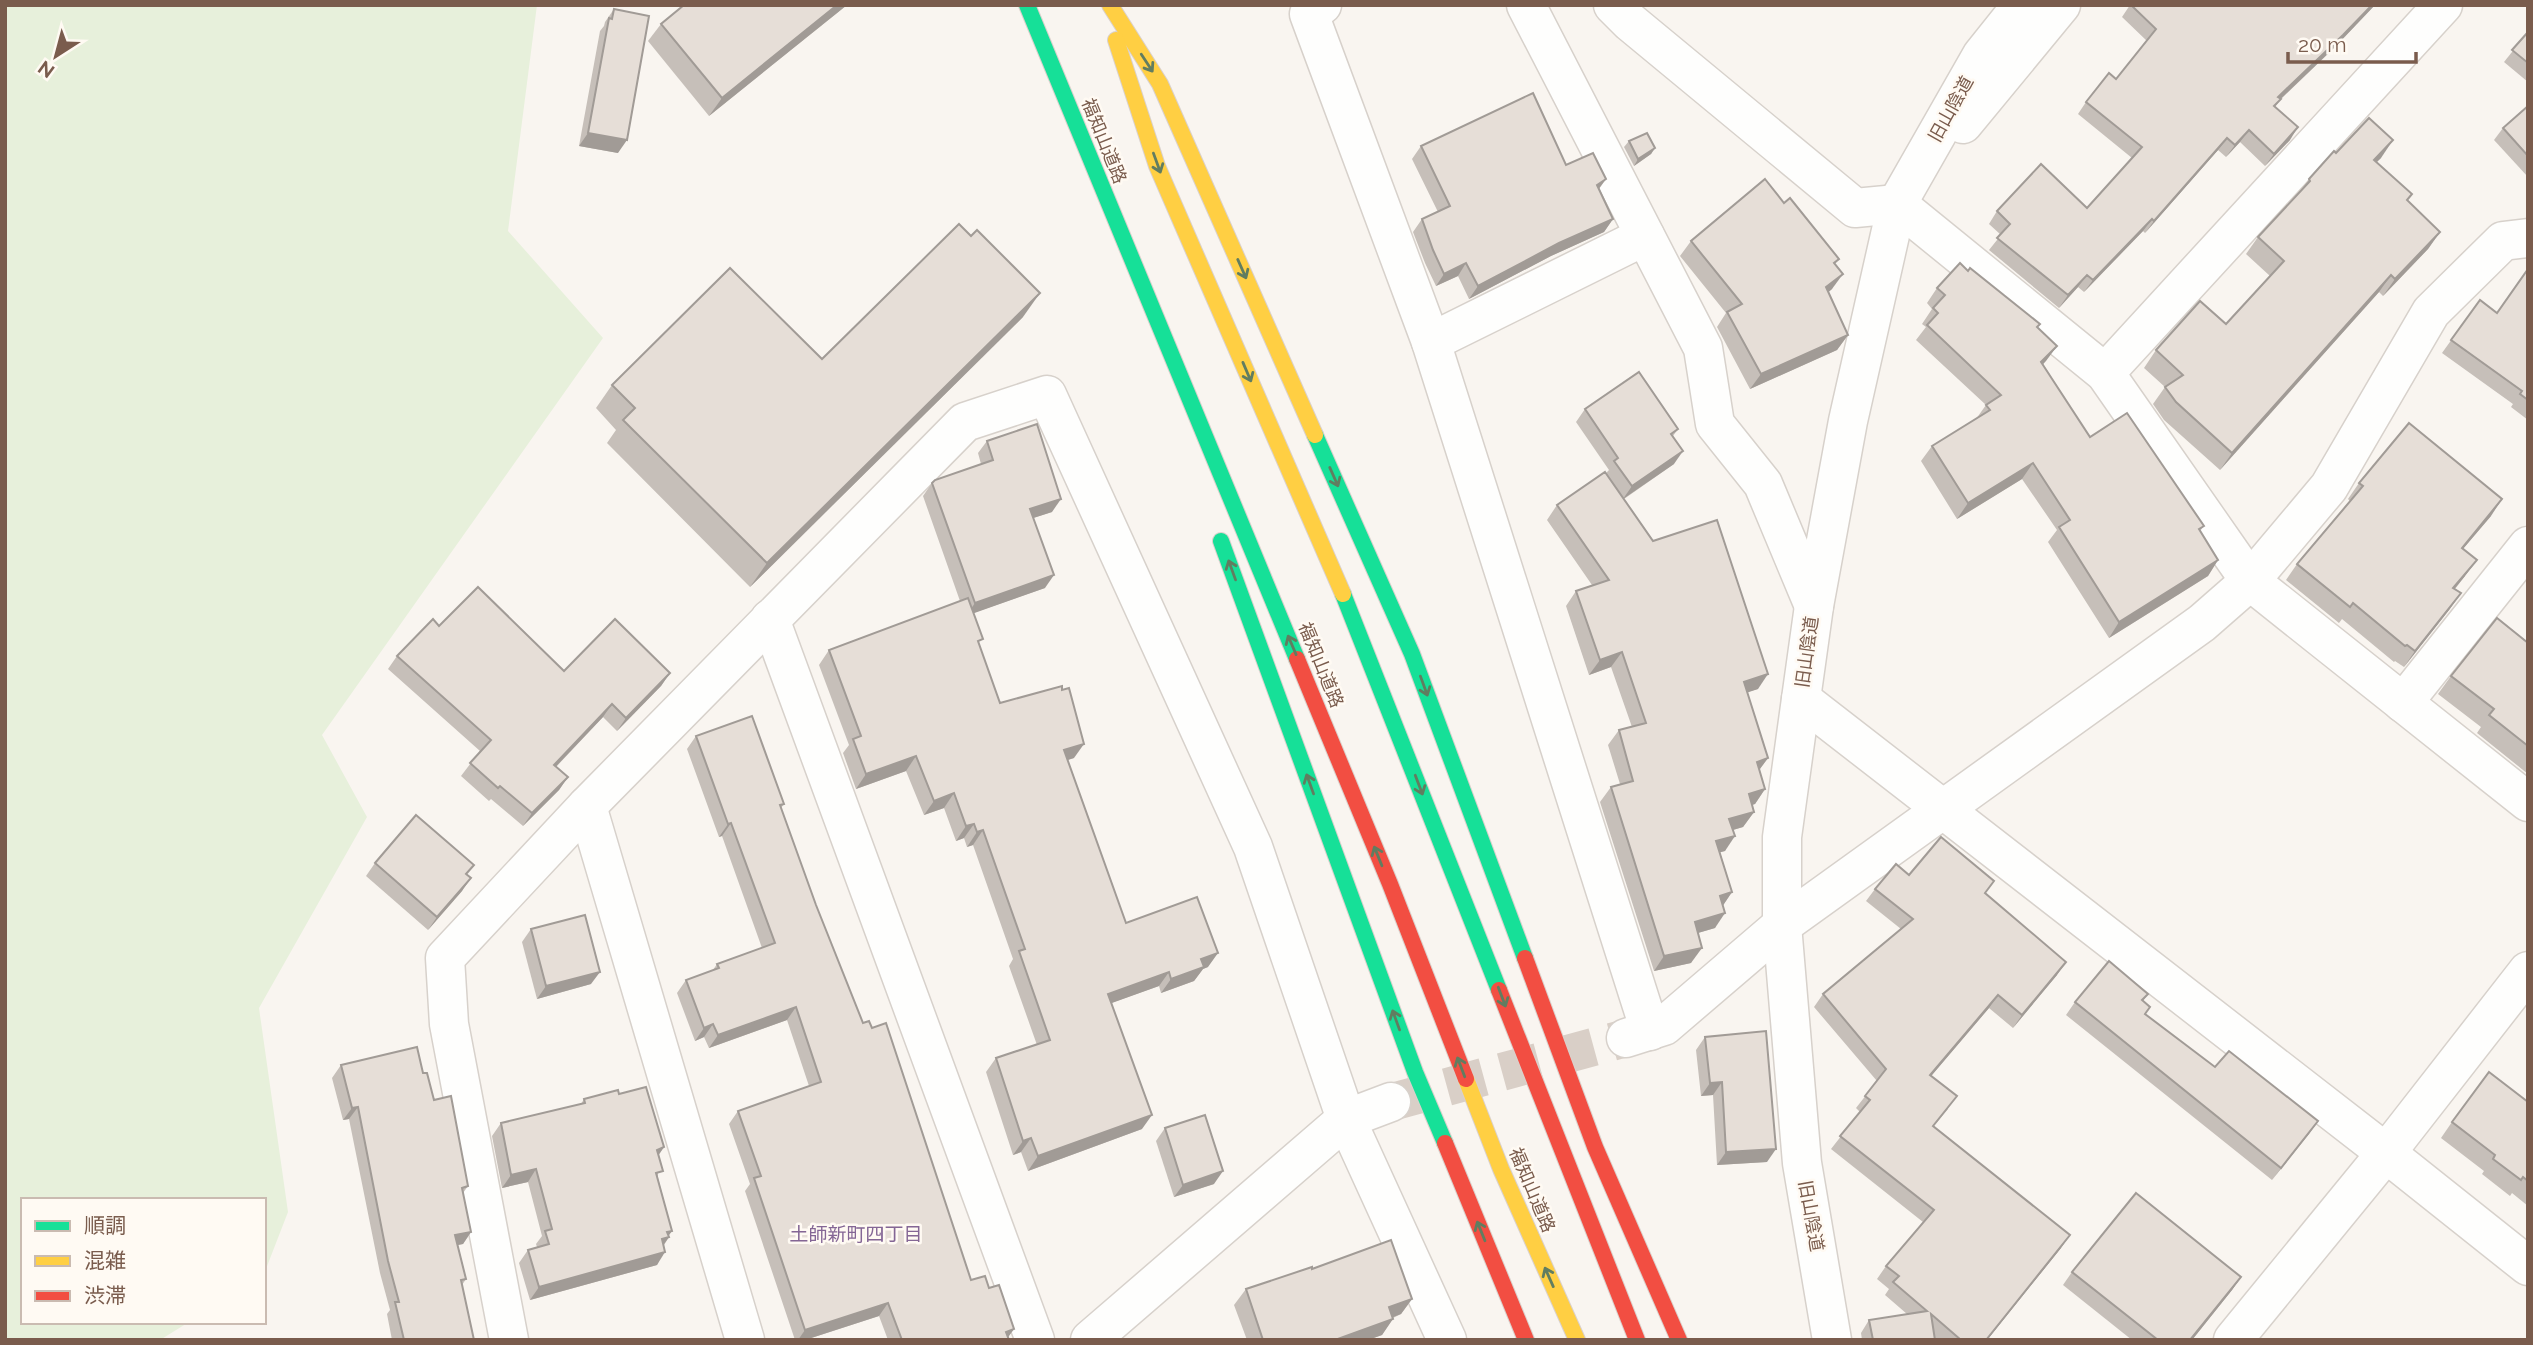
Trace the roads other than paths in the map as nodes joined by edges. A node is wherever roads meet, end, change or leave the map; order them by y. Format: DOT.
graph roads {
  1 [pos="1026,5"];
  2 [pos="1104,5"];
  3 [pos="1110,5"];
  4 [pos="1322,5"];
  5 [pos="1526,5"];
  6 [pos="1613,5"];
  7 [pos="2022,5"];
  8 [pos="2061,5"];
  9 [pos="2443,5"];
  10 [pos="1897,204"];
  11 [pos="1646,236"];
  12 [pos="2528,238"];
  13 [pos="1431,342"];
  14 [pos="1149,344"];
  15 [pos="2105,373"];
  16 [pos="1216,526"];
  17 [pos="2528,546"];
  18 [pos="2250,581"];
  19 [pos="1814,606"];
  20 [pos="770,619"];
  21 [pos="1801,699"];
  22 [pos="2403,703"];
  23 [pos="2528,802"];
  24 [pos="587,806"];
  25 [pos="1942,810"];
  26 [pos="1782,925"];
  27 [pos="2528,971"];
  28 [pos="1391,1102"];
  29 [pos="1346,1118"];
  30 [pos="2386,1153"];
  31 [pos="2528,1266"];
  32 [pos="509,1340"];
  33 [pos="745,1340"];
  34 [pos="1035,1340"];
  35 [pos="1090,1340"];
  36 [pos="1447,1340"];
  37 [pos="1526,1340"];
  38 [pos="1577,1340"];
  39 [pos="1637,1340"];
  40 [pos="1679,1340"];
  41 [pos="1832,1340"];
  42 [pos="2233,1340"];
  1 -- 14 [label="highway"];
  38 -- 1 [label="highway, 福知山道路, one-way"];
  2 -- 39 [label="highway, one-way"];
  3 -- 40 [label="highway, one-way"];
  4 -- 13 [label="street"];
  5 -- 11 [label="street"];
  6 -- 10 [label="street"];
  7 -- 10 [label="street, 旧山陰道"];
  8 -- 10 [label="street"];
  9 -- 15 [label="street"];
  10 -- 15 [label="street"];
  10 -- 19 [label="street, 旧山陰道"];
  11 -- 13 [label="street"];
  11 -- 19 [label="street"];
  12 -- 18 [label="street"];
  13 -- 26 [label="street"];
  15 -- 18 [label="street"];
  37 -- 16 [label="highway, one-way"];
  17 -- 22 [label="street"];
  18 -- 22 [label="street"];
  18 -- 25 [label="street"];
  19 -- 21 [label="street, 旧山陰道"];
  20 -- 24 [label="street"];
  20 -- 29 [label="street"];
  20 -- 34 [label="street"];
  21 -- 25 [label="street"];
  21 -- 26 [label="street, 旧山陰道"];
  22 -- 23 [label="street"];
  24 -- 32 [label="street"];
  24 -- 33 [label="street"];
  25 -- 26 [label="street"];
  25 -- 30 [label="street"];
  26 -- 41 [label="street, 旧山陰道"];
  27 -- 30 [label="street"];
  28 -- 29 [label="street"];
  29 -- 35 [label="street"];
  29 -- 36 [label="street"];
  30 -- 31 [label="street"];
  30 -- 42 [label="street"];
}
